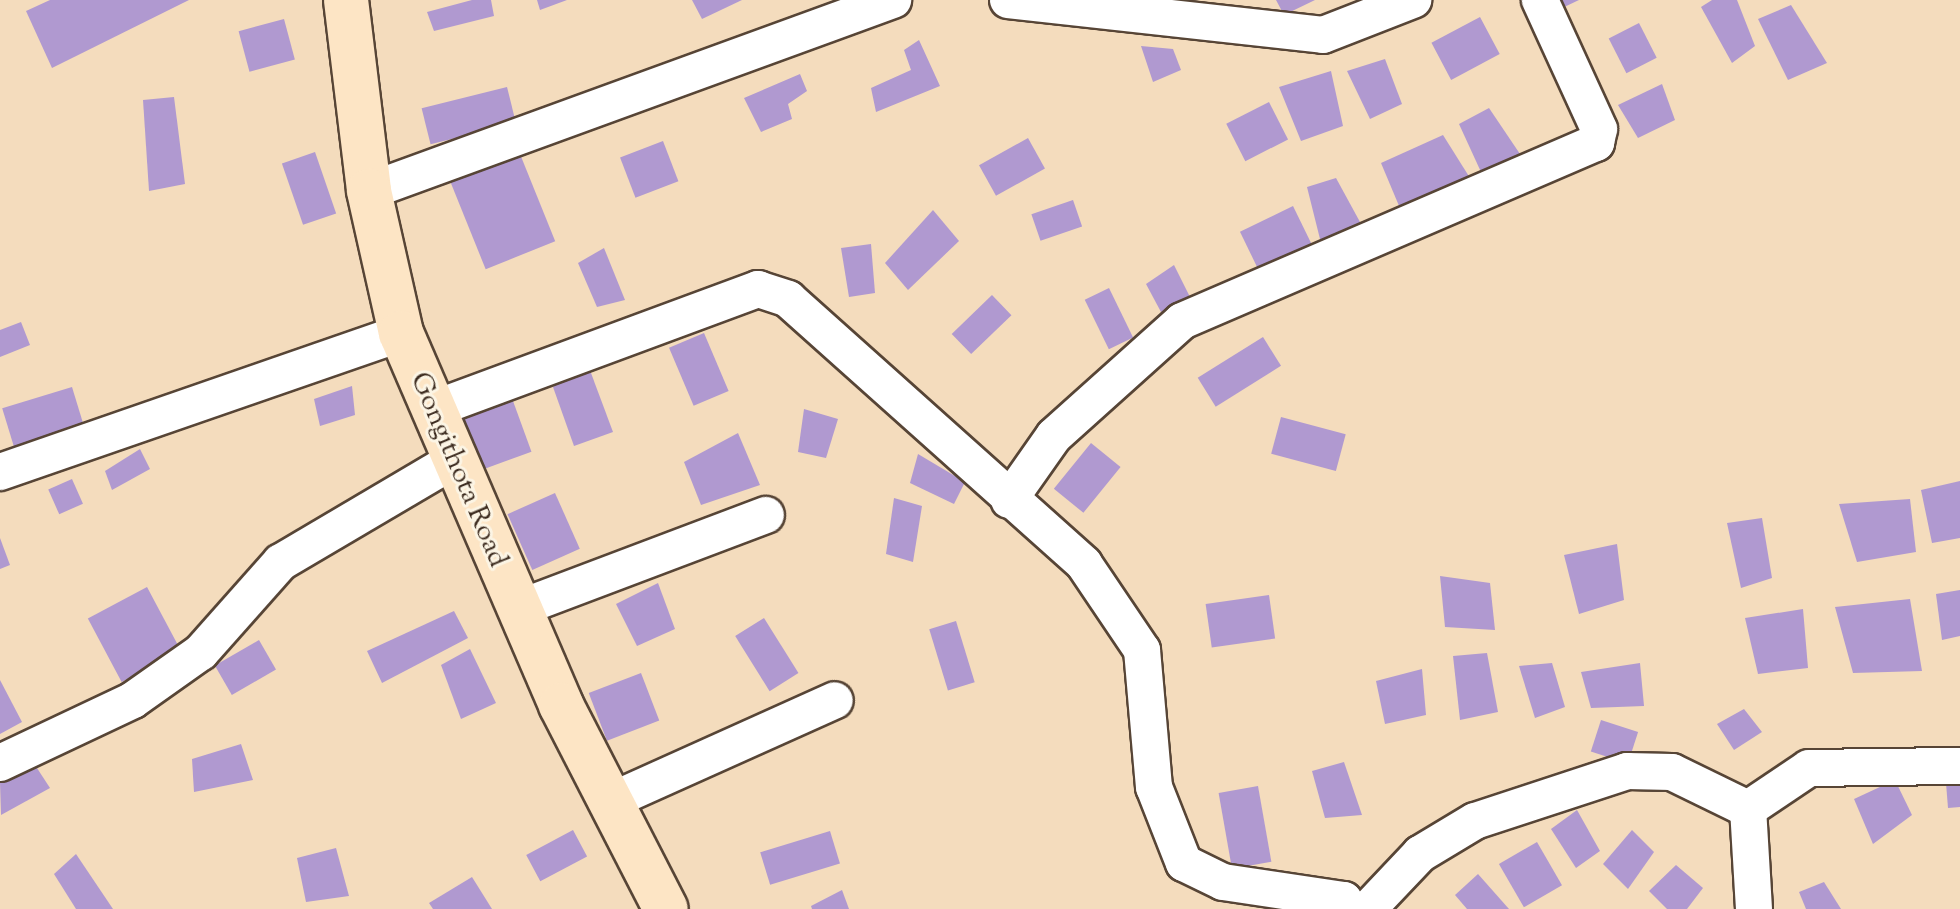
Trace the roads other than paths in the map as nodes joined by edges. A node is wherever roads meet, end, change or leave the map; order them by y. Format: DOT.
graph roads {
  1 [pos="346,0"];
  2 [pos="893,0"];
  3 [pos="1008,0"];
  4 [pos="1413,0"];
  5 [pos="1540,0"];
  6 [pos="369,191"];
  7 [pos="401,333"];
  8 [pos="431,410"];
  9 [pos="451,462"];
  10 [pos="0,472"];
  11 [pos="1009,500"];
  12 [pos="766,515"];
  13 [pos="517,609"];
  14 [pos="835,700"];
  15 [pos="0,763"];
  16 [pos="1960,766"];
  17 [pos="613,800"];
  18 [pos="1748,809"];
  19 [pos="666,909"];
  20 [pos="1348,909"];
  21 [pos="1368,909"];
  22 [pos="1754,909"];
  1 -- 6 [label="street, Gongithota Road"];
  2 -- 6 [label="street"];
  3 -- 4 [label="street"];
  5 -- 11 [label="street"];
  6 -- 7 [label="street, Gongithota Road"];
  7 -- 8 [label="street, Gongithota Road"];
  7 -- 10 [label="street"];
  8 -- 9 [label="street, Gongithota Road"];
  8 -- 11 [label="street"];
  9 -- 13 [label="street, Gongithota Road"];
  9 -- 15 [label="street"];
  11 -- 20 [label="street"];
  12 -- 13 [label="street"];
  13 -- 17 [label="street, Gongithota Road"];
  14 -- 17 [label="street"];
  16 -- 18 [label="street"];
  17 -- 19 [label="street, Gongithota Road"];
  18 -- 21 [label="street"];
  18 -- 22 [label="street"];
}
